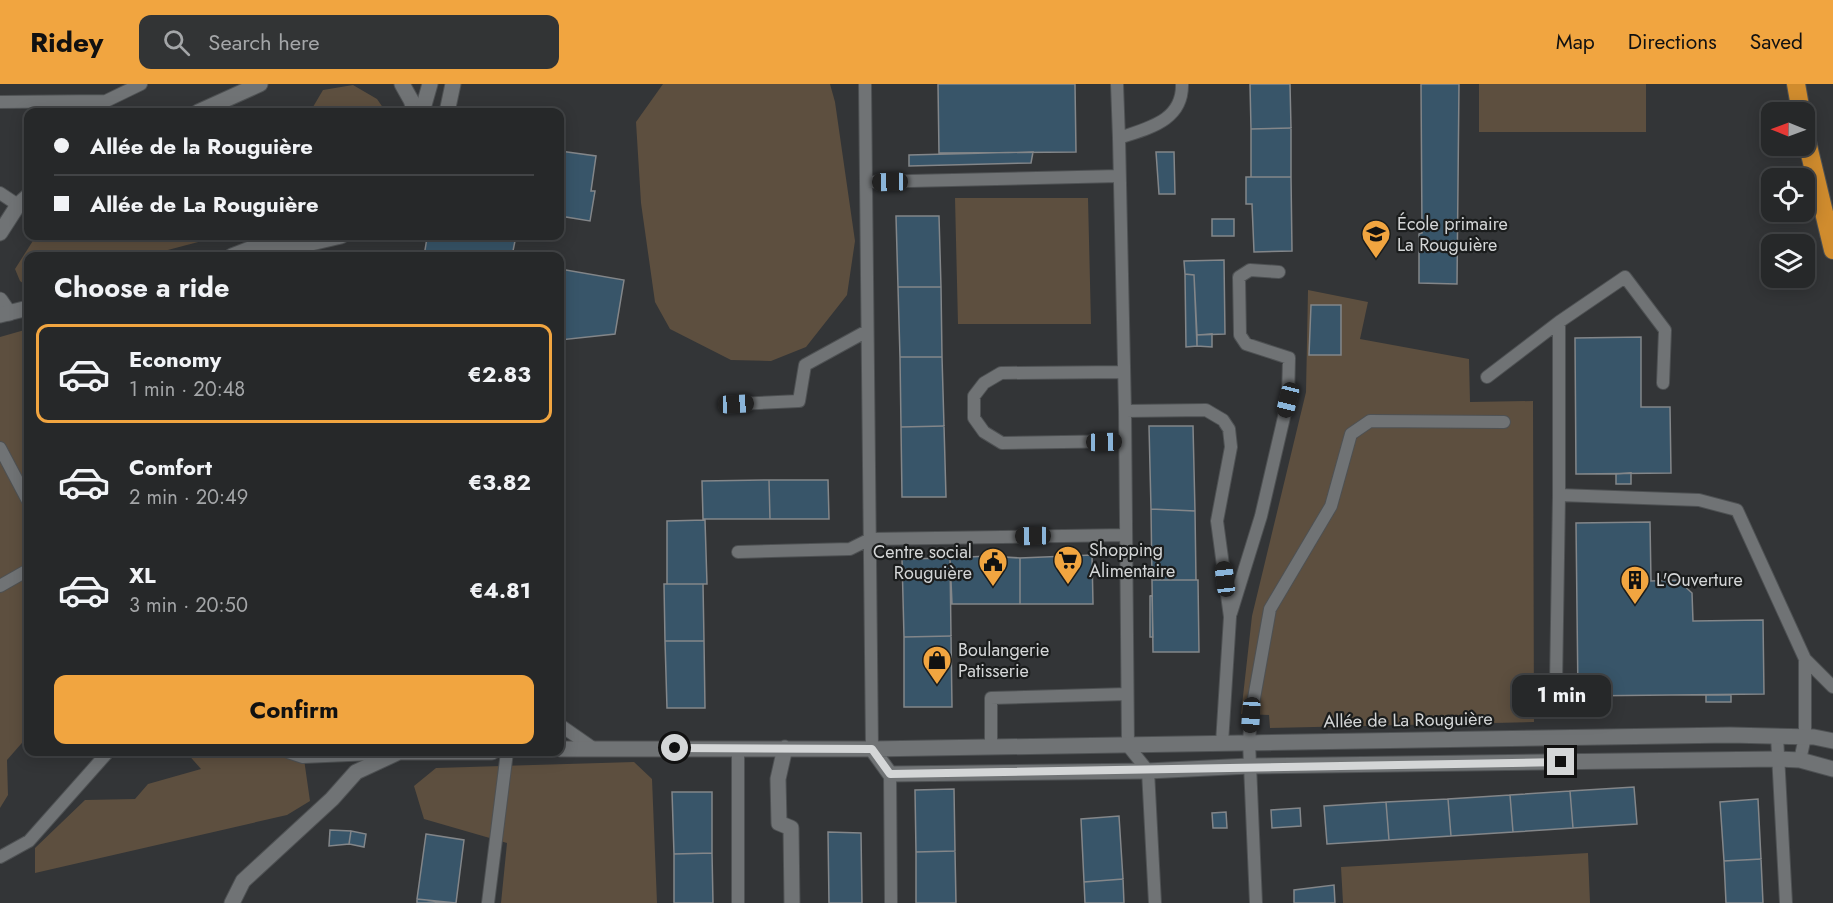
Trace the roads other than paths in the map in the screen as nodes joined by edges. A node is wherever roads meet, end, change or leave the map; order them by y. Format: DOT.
graph roads {
  1 [pos="141,84"];
  2 [pos="260,84"];
  3 [pos="402,84"];
  4 [pos="430,84"];
  5 [pos="453,84"];
  6 [pos="865,84"];
  7 [pos="1117,84"];
  8 [pos="1182,84"];
  9 [pos="1796,84"];
  10 [pos="0,102"];
  11 [pos="1799,102"];
  12 [pos="207,108"];
  13 [pos="413,108"];
  14 [pos="423,108"];
  15 [pos="448,108"];
  16 [pos="1119,138"];
  17 [pos="1810,156"];
  18 [pos="1119,176"];
  19 [pos="866,182"];
  20 [pos="0,193"];
  21 [pos="23,201"];
  22 [pos="0,233"];
  23 [pos="273,240"];
  24 [pos="324,240"];
  25 [pos="1833,250"];
  26 [pos="242,252"];
  27 [pos="272,252"];
  28 [pos="1279,272"];
  29 [pos="0,300"];
  30 [pos="24,309"];
  31 [pos="5,314"];
  32 [pos="1559,322"];
  33 [pos="867,331"];
  34 [pos="1124,372"];
  35 [pos="1487,377"];
  36 [pos="1663,383"];
  37 [pos="736,404"];
  38 [pos="1125,411"];
  39 [pos="1504,422"];
  40 [pos="1125,441"];
  41 [pos="0,448"];
  42 [pos="24,493"];
  43 [pos="1559,495"];
  44 [pos="1126,535"];
  45 [pos="870,539"];
  46 [pos="738,552"];
  47 [pos="24,572"];
  48 [pos="0,586"];
  49 [pos="1230,617"];
  50 [pos="1805,659"];
  51 [pos="1556,685"];
  52 [pos="1833,687"];
  53 [pos="1127,694"];
  54 [pos="564,728"];
  55 [pos="1777,736"];
  56 [pos="1805,737"];
  57 [pos="1833,741"];
  58 [pos="1249,742"];
  59 [pos="1222,743"];
  60 [pos="1128,746"];
  61 [pos="593,748"];
  62 [pos="738,748"];
  63 [pos="785,748"];
  64 [pos="991,748"];
  65 [pos="564,749"];
  66 [pos="872,749"];
  67 [pos="104,756"];
  68 [pos="300,756"];
  69 [pos="327,756"];
  70 [pos="392,756"];
  71 [pos="506,756"];
  72 [pos="1777,759"];
  73 [pos="1800,760"];
  74 [pos="1249,766"];
  75 [pos="1833,769"];
  76 [pos="1148,771"];
  77 [pos="890,774"];
  78 [pos="0,857"];
  79 [pos="232,903"];
  80 [pos="488,903"];
  81 [pos="738,903"];
  82 [pos="792,903"];
  83 [pos="891,903"];
  84 [pos="1155,903"];
  85 [pos="1256,903"];
  86 [pos="1786,903"];
  1 -- 10 [label="lane"];
  2 -- 12 [label="street"];
  3 -- 13 [label="street"];
  4 -- 14 [label="street"];
  5 -- 15 [label="street"];
  6 -- 19 [label="lane"];
  7 -- 16 [label="lane"];
  8 -- 16 [label="lane"];
  9 -- 11 [label="highway"];
  16 -- 18 [label="lane"];
  17 -- 25 [label="highway"];
  18 -- 19 [label="lane"];
  18 -- 34 [label="lane"];
  19 -- 33 [label="lane"];
  20 -- 21 [label="lane"];
  21 -- 22 [label="street"];
  23 -- 26 [label="street"];
  24 -- 27 [label="street"];
  28 -- 49 [label="lane"];
  29 -- 31 [label="street"];
  30 -- 31 [label="street"];
  32 -- 35 [label="lane"];
  32 -- 36 [label="lane"];
  32 -- 43 [label="lane"];
  33 -- 37 [label="lane"];
  33 -- 45 [label="lane"];
  34 -- 38 [label="lane"];
  34 -- 40 [label="lane"];
  38 -- 40 [label="lane"];
  38 -- 49 [label="lane"];
  39 -- 58 [label="lane"];
  40 -- 44 [label="lane"];
  41 -- 42 [label="lane"];
  43 -- 50 [label="lane"];
  43 -- 51 [label="lane"];
  44 -- 45 [label="lane"];
  44 -- 53 [label="lane"];
  45 -- 46 [label="lane"];
  45 -- 66 [label="lane"];
  47 -- 48 [label="lane"];
  49 -- 59 [label="lane"];
  50 -- 52 [label="lane"];
  50 -- 56 [label="lane"];
  53 -- 60 [label="lane"];
  53 -- 64 [label="lane"];
  54 -- 61 [label="lane"];
  55 -- 56 [label="street, Allée de La Rouguière"];
  55 -- 58 [label="street, Allée de La Rouguière"];
  55 -- 72 [label="lane"];
  56 -- 57 [label="street, Allée de La Rouguière"];
  56 -- 73 [label="lane"];
  58 -- 59 [label="street, Allée de La Rouguière"];
  58 -- 74 [label="lane"];
  59 -- 60 [label="street, Allée de La Rouguière"];
  60 -- 64 [label="street, Allée de La Rouguière"];
  60 -- 76 [label="lane"];
  61 -- 62 [label="street"];
  61 -- 65 [label="street"];
  62 -- 63 [label="street"];
  62 -- 81 [label="lane"];
  63 -- 66 [label="street"];
  63 -- 82 [label="street"];
  64 -- 66 [label="street, Allée de La Rouguière"];
  66 -- 77 [label="street"];
  67 -- 78 [label="lane"];
  68 -- 69 [label="lane"];
  70 -- 79 [label="street"];
  71 -- 80 [label="lane"];
  72 -- 73 [label="street"];
  72 -- 74 [label="street"];
  72 -- 86 [label="lane"];
  73 -- 75 [label="street"];
  74 -- 76 [label="street"];
  74 -- 85 [label="lane"];
  76 -- 77 [label="street"];
  76 -- 84 [label="lane"];
  77 -- 83 [label="lane"];
}
